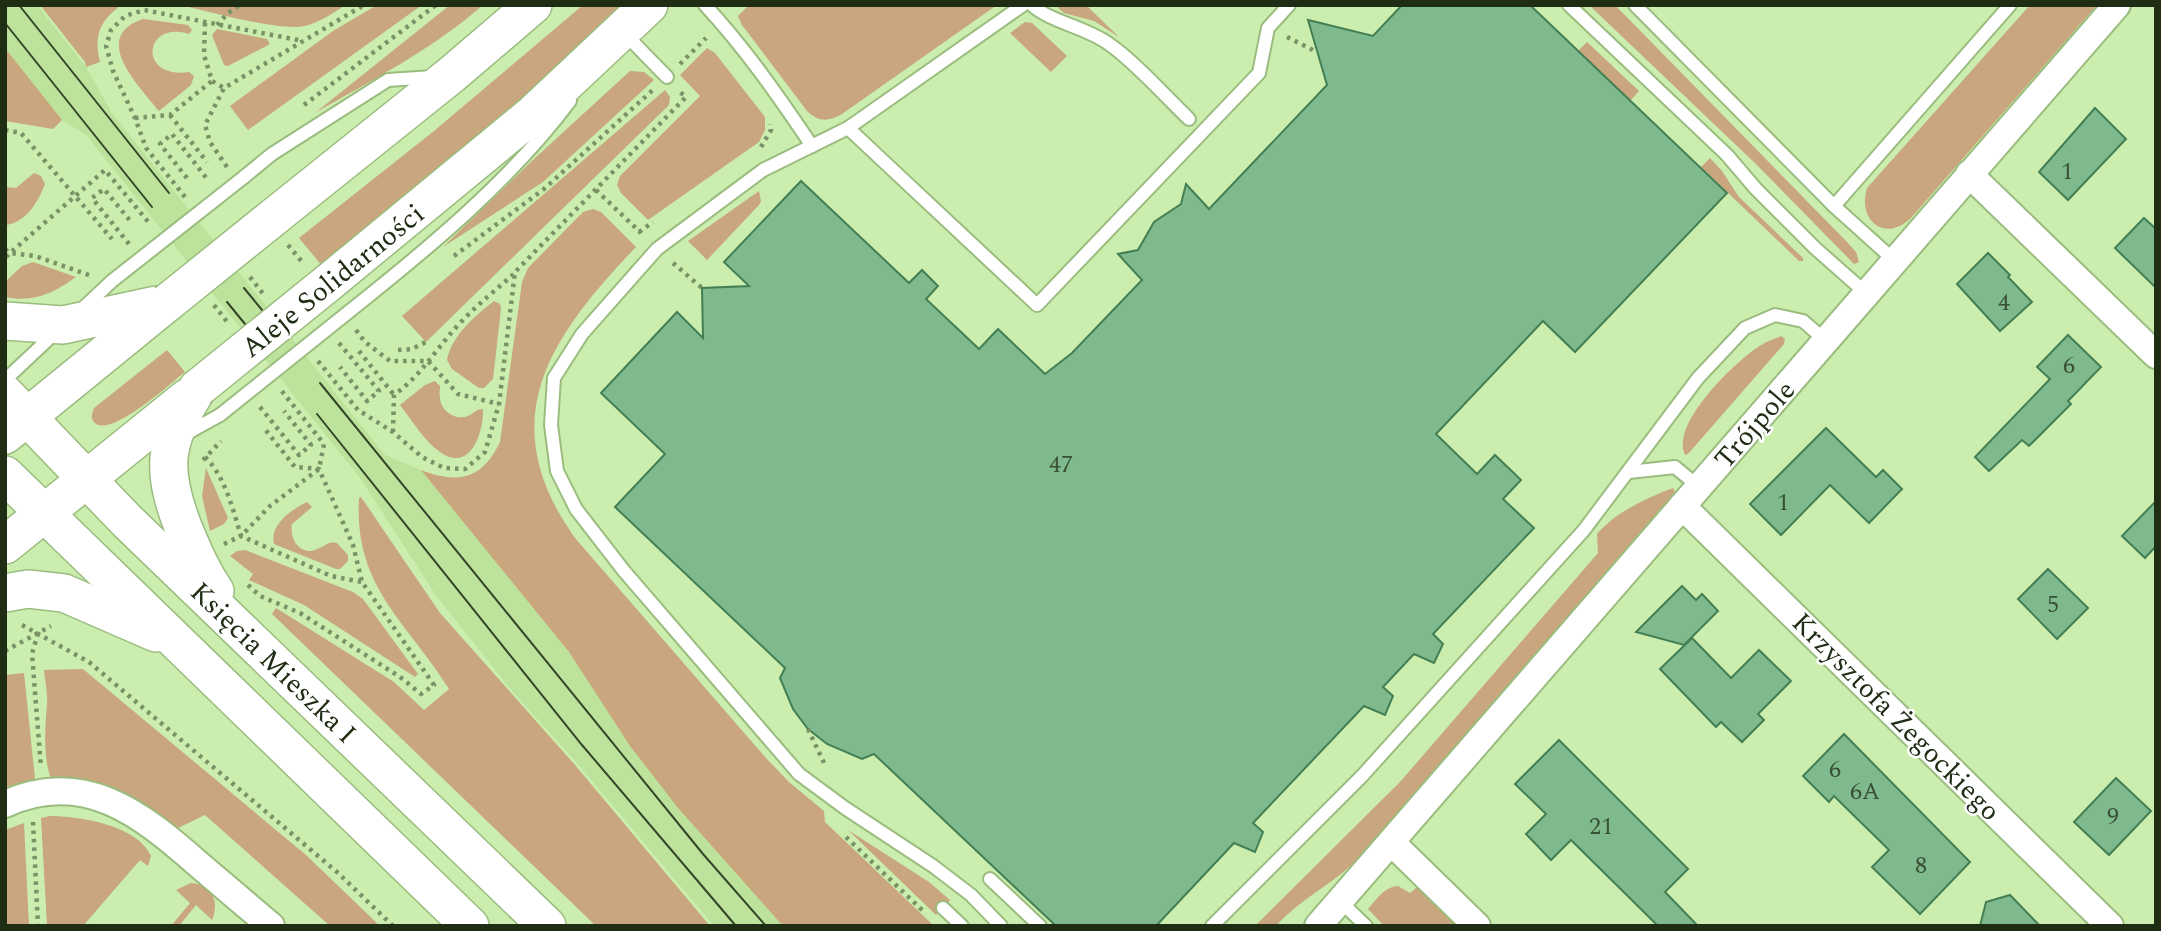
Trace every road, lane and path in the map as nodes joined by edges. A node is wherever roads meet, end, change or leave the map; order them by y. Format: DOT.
graph roads {
  1 [pos="240,5"];
  2 [pos="364,5"];
  3 [pos="436,5"];
  4 [pos="533,5"];
  5 [pos="649,5"];
  6 [pos="705,5"];
  7 [pos="1023,5"];
  8 [pos="1289,5"];
  9 [pos="1569,5"];
  10 [pos="1635,5"];
  11 [pos="2010,5"];
  12 [pos="2117,5"];
  13 [pos="1036,9"];
  14 [pos="205,23"];
  15 [pos="722,23"];
  16 [pos="217,25"];
  17 [pos="1268,28"];
  18 [pos="622,31"];
  19 [pos="303,41"];
  20 [pos="703,42"];
  21 [pos="711,46"];
  22 [pos="1317,52"];
  23 [pos="451,75"];
  24 [pos="667,77"];
  25 [pos="212,81"];
  26 [pos="224,88"];
  27 [pos="297,111"];
  28 [pos="769,114"];
  29 [pos="170,115"];
  30 [pos="135,118"];
  31 [pos="1189,119"];
  32 [pos="848,128"];
  33 [pos="5,130"];
  34 [pos="812,146"];
  35 [pos="752,153"];
  36 [pos="217,155"];
  37 [pos="207,162"];
  38 [pos="1969,174"];
  39 [pos="187,178"];
  40 [pos="211,183"];
  41 [pos="75,194"];
  42 [pos="185,197"];
  43 [pos="1834,206"];
  44 [pos="142,215"];
  45 [pos="662,216"];
  46 [pos="132,223"];
  47 [pos="120,232"];
  48 [pos="639,232"];
  49 [pos="113,239"];
  50 [pos="8,251"];
  51 [pos="5,258"];
  52 [pos="447,261"];
  53 [pos="1895,261"];
  54 [pos="244,271"];
  55 [pos="515,272"];
  56 [pos="94,276"];
  57 [pos="1867,294"];
  58 [pos="270,302"];
  59 [pos="149,311"];
  60 [pos="5,321"];
  61 [pos="63,325"];
  62 [pos="338,341"];
  63 [pos="1826,341"];
  64 [pos="365,342"];
  65 [pos="426,342"];
  66 [pos="398,350"];
  67 [pos="359,351"];
  68 [pos="312,354"];
  69 [pos="2156,355"];
  70 [pos="428,361"];
  71 [pos="340,367"];
  72 [pos="5,380"];
  73 [pos="394,395"];
  74 [pos="209,402"];
  75 [pos="499,404"];
  76 [pos="258,405"];
  77 [pos="284,411"];
  78 [pos="13,415"];
  79 [pos="264,428"];
  80 [pos="393,432"];
  81 [pos="223,439"];
  82 [pos="135,457"];
  83 [pos="205,457"];
  84 [pos="200,470"];
  85 [pos="1629,472"];
  86 [pos="5,475"];
  87 [pos="86,479"];
  88 [pos="285,494"];
  89 [pos="1691,497"];
  90 [pos="44,512"];
  91 [pos="241,536"];
  92 [pos="5,545"];
  93 [pos="222,545"];
  94 [pos="241,579"];
  95 [pos="362,582"];
  96 [pos="12,608"];
  97 [pos="55,623"];
  98 [pos="38,633"];
  99 [pos="245,635"];
  100 [pos="175,641"];
  101 [pos="5,651"];
  102 [pos="42,779"];
  103 [pos="5,804"];
  104 [pos="32,814"];
  105 [pos="1392,843"];
  106 [pos="990,879"];
  107 [pos="1340,901"];
  108 [pos="943,908"];
  109 [pos="38,926"];
  110 [pos="271,926"];
  111 [pos="393,926"];
  112 [pos="470,926"];
  113 [pos="547,926"];
  114 [pos="962,926"];
  115 [pos="1001,926"];
  116 [pos="1040,926"];
  117 [pos="1212,926"];
  118 [pos="1318,926"];
  119 [pos="1366,926"];
  120 [pos="1477,926"];
  121 [pos="2110,926"];
  1 -- 16 [label="path"];
  2 -- 19 [label="path"];
  3 -- 27 [label="path"];
  4 -- 23 [label="street"];
  5 -- 18 [label="street, Aleje Solidarności"];
  6 -- 15 [label="lane"];
  7 -- 32 [label="lane"];
  8 -- 17 [label="lane"];
  9 -- 57 [label="lane"];
  10 -- 43 [label="lane"];
  11 -- 43 [label="lane"];
  12 -- 38 [label="street, Trójpole"];
  13 -- 31 [label="lane"];
  14 -- 16 [label="path"];
  14 -- 25 [label="path"];
  14 -- 30 [label="path"];
  15 -- 20 [label="path"];
  15 -- 34 [label="lane"];
  16 -- 19 [label="path"];
  17 -- 22 [label="path"];
  17 -- 32 [label="lane"];
  18 -- 24 [label="lane"];
  18 -- 74 [label="street, Aleje Solidarności, bridge"];
  19 -- 26 [label="path"];
  20 -- 21 [label="path"];
  20 -- 24 [label="path"];
  23 -- 59 [label="street, bridge"];
  23 -- 61 [label="lane, bridge"];
  24 -- 52 [label="path"];
  24 -- 55 [label="path"];
  25 -- 26 [label="path"];
  25 -- 29 [label="path"];
  26 -- 36 [label="path"];
  28 -- 35 [label="path"];
  29 -- 30 [label="path"];
  29 -- 37 [label="path"];
  30 -- 42 [label="path"];
  32 -- 34 [label="lane"];
  33 -- 41 [label="path"];
  34 -- 115 [label="lane"];
  38 -- 53 [label="street, Trójpole"];
  38 -- 69 [label="street"];
  39 -- 40 [label="path"];
  41 -- 44 [label="path"];
  41 -- 49 [label="path"];
  41 -- 50 [label="path"];
  43 -- 53 [label="lane"];
  45 -- 48 [label="path"];
  46 -- 47 [label="path"];
  50 -- 51 [label="path"];
  50 -- 56 [label="path"];
  53 -- 57 [label="street, Trójpole"];
  54 -- 58 [label="path"];
  55 -- 70 [label="path"];
  55 -- 75 [label="path"];
  57 -- 63 [label="street, Trójpole"];
  59 -- 61 [label="street"];
  59 -- 78 [label="street"];
  60 -- 61 [label="street"];
  61 -- 72 [label="lane"];
  62 -- 71 [label="path"];
  63 -- 85 [label="lane"];
  63 -- 89 [label="street, Trójpole"];
  64 -- 70 [label="path"];
  65 -- 66 [label="path"];
  67 -- 73 [label="path"];
  68 -- 80 [label="path"];
  70 -- 73 [label="path"];
  70 -- 75 [label="path"];
  73 -- 80 [label="path"];
  74 -- 87 [label="street, Aleje Solidarności"];
  74 -- 99 [label="street"];
  75 -- 80 [label="path"];
  76 -- 77 [label="path"];
  78 -- 87 [label="street, Księcia Mieszka I"];
  79 -- 95 [label="path"];
  81 -- 83 [label="path"];
  82 -- 87 [label="lane"];
  83 -- 84 [label="path"];
  83 -- 91 [label="path"];
  85 -- 89 [label="lane"];
  85 -- 117 [label="lane"];
  86 -- 90 [label="street, Księcia Mieszka I"];
  87 -- 90 [label="street, Aleje Solidarności"];
  87 -- 99 [label="street, Księcia Mieszka I"];
  88 -- 91 [label="path"];
  89 -- 105 [label="street, Trójpole"];
  89 -- 121 [label="street, Krzysztofa Żegockiego"];
  90 -- 92 [label="street, Aleje Solidarności"];
  90 -- 100 [label="street, Księcia Mieszka I"];
  91 -- 93 [label="path"];
  91 -- 95 [label="path"];
  94 -- 95 [label="path"];
  96 -- 98 [label="path"];
  96 -- 100 [label="street"];
  97 -- 98 [label="path"];
  98 -- 101 [label="path"];
  98 -- 102 [label="path"];
  98 -- 111 [label="path"];
  99 -- 113 [label="street, Księcia Mieszka I"];
  100 -- 112 [label="street, Księcia Mieszka I"];
  103 -- 110 [label="street"];
  104 -- 109 [label="path"];
  105 -- 107 [label="street, Trójpole"];
  105 -- 120 [label="street"];
  106 -- 116 [label="lane"];
  107 -- 118 [label="street, Trójpole"];
  107 -- 119 [label="lane"];
  108 -- 114 [label="lane"];
}
